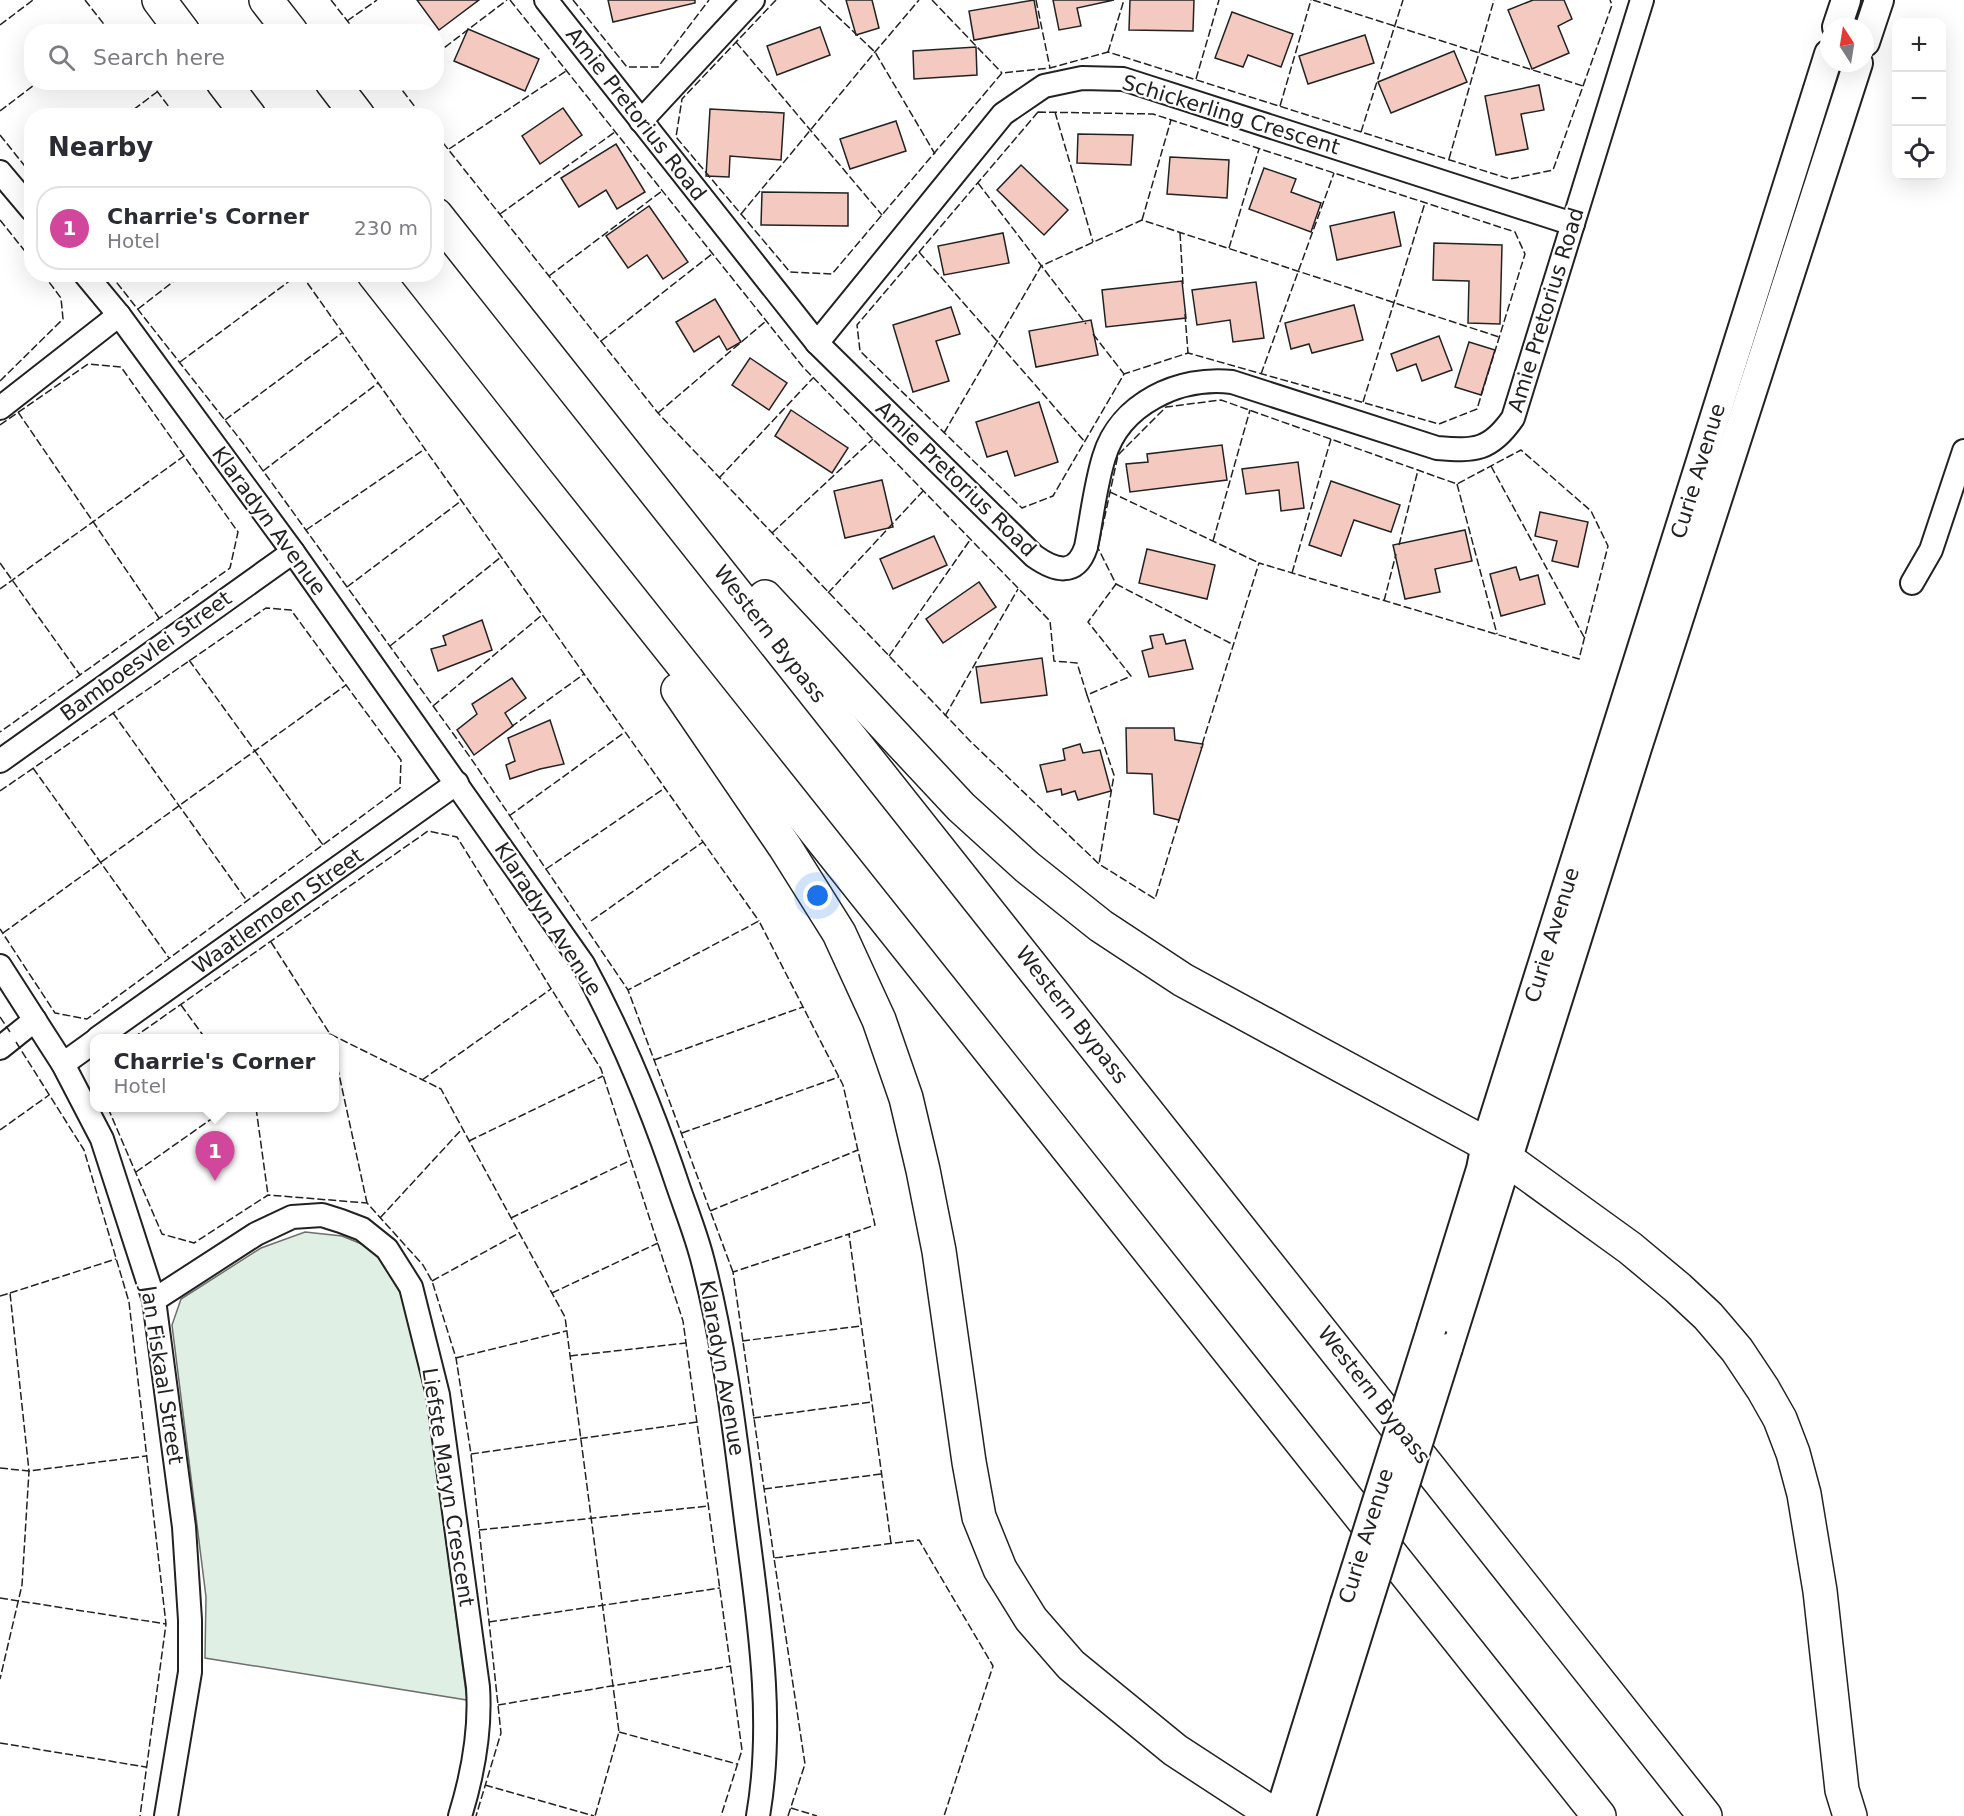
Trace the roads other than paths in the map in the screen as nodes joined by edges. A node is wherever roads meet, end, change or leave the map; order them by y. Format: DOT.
graph roads {
  1 [pos="159,0"];
  2 [pos="266,0"];
  3 [pos="546,0"];
  4 [pos="753,0"];
  5 [pos="1642,0"];
  6 [pos="1879,0"];
  7 [pos="1873,18"];
  8 [pos="177,24"];
  9 [pos="285,24"];
  10 [pos="1824,72"];
  11 [pos="1855,72"];
  12 [pos="229,90"];
  13 [pos="338,90"];
  14 [pos="243,108"];
  15 [pos="352,108"];
  16 [pos="641,121"];
  17 [pos="0,172"];
  18 [pos="24,200"];
  19 [pos="1573,224"];
  20 [pos="444,225"];
  21 [pos="92,282"];
  22 [pos="380,282"];
  23 [pos="119,315"];
  24 [pos="817,344"];
  25 [pos="0,408"];
  26 [pos="1964,452"];
  27 [pos="532,475"];
  28 [pos="656,491"];
  29 [pos="293,552"];
  30 [pos="1912,583"];
  31 [pos="0,761"];
  32 [pos="457,783"];
  33 [pos="0,966"];
  34 [pos="35,1020"];
  35 [pos="105,1034"];
  36 [pos="90,1045"];
  37 [pos="0,1048"];
  38 [pos="63,1064"];
  39 [pos="1497,1152"];
  40 [pos="154,1300"];
  41 [pos="1356,1606"];
  42 [pos="166,1816"];
  43 [pos="460,1816"];
  44 [pos="758,1816"];
  45 [pos="1277,1816"];
  46 [pos="1301,1816"];
  47 [pos="1599,1816"];
  48 [pos="1705,1816"];
  49 [pos="1850,1816"];
  1 -- 8 [label="highway"];
  2 -- 9 [label="highway"];
  3 -- 16 [label="street, Amie Pretorius Road"];
  4 -- 16 [label="street"];
  5 -- 19 [label="street, Amie Pretorius Road"];
  6 -- 7 [label="main road"];
  10 -- 39 [label="main road, Curie Avenue"];
  11 -- 39 [label="main road, Curie Avenue"];
  12 -- 14 [label="highway"];
  13 -- 15 [label="highway"];
  16 -- 24 [label="street, Amie Pretorius Road"];
  17 -- 18 [label="street"];
  19 -- 24 [label="street, Schickerling Crescent"];
  19 -- 24 [label="street, Amie Pretorius Road"];
  20 -- 28 [label="highway, Western Bypass"];
  21 -- 23 [label="street, Klaradyn Avenue"];
  22 -- 27 [label="highway"];
  23 -- 25 [label="street"];
  23 -- 29 [label="street, Klaradyn Avenue"];
  26 -- 30 [label="street"];
  27 -- 45 [label="highway"];
  27 -- 47 [label="highway"];
  28 -- 39 [label="highway"];
  28 -- 48 [label="highway, Western Bypass"];
  29 -- 31 [label="street, Bamboesvlei Street"];
  29 -- 32 [label="street, Klaradyn Avenue"];
  32 -- 35 [label="street, Waatlemoen Street"];
  32 -- 44 [label="street, Klaradyn Avenue"];
  33 -- 34 [label="street, Jan Fiskaal Street"];
  34 -- 37 [label="street"];
  34 -- 38 [label="street, Jan Fiskaal Street"];
  36 -- 38 [label="street, Waatlemoen Street"];
  38 -- 40 [label="street, Jan Fiskaal Street"];
  39 -- 41 [label="main road, Curie Avenue, bridge"];
  39 -- 49 [label="highway"];
  40 -- 42 [label="street, Jan Fiskaal Street"];
  40 -- 43 [label="street, Liefste Maryn Crescent"];
  41 -- 45 [label="main road, Curie Avenue"];
  41 -- 46 [label="main road, Curie Avenue"];
}
